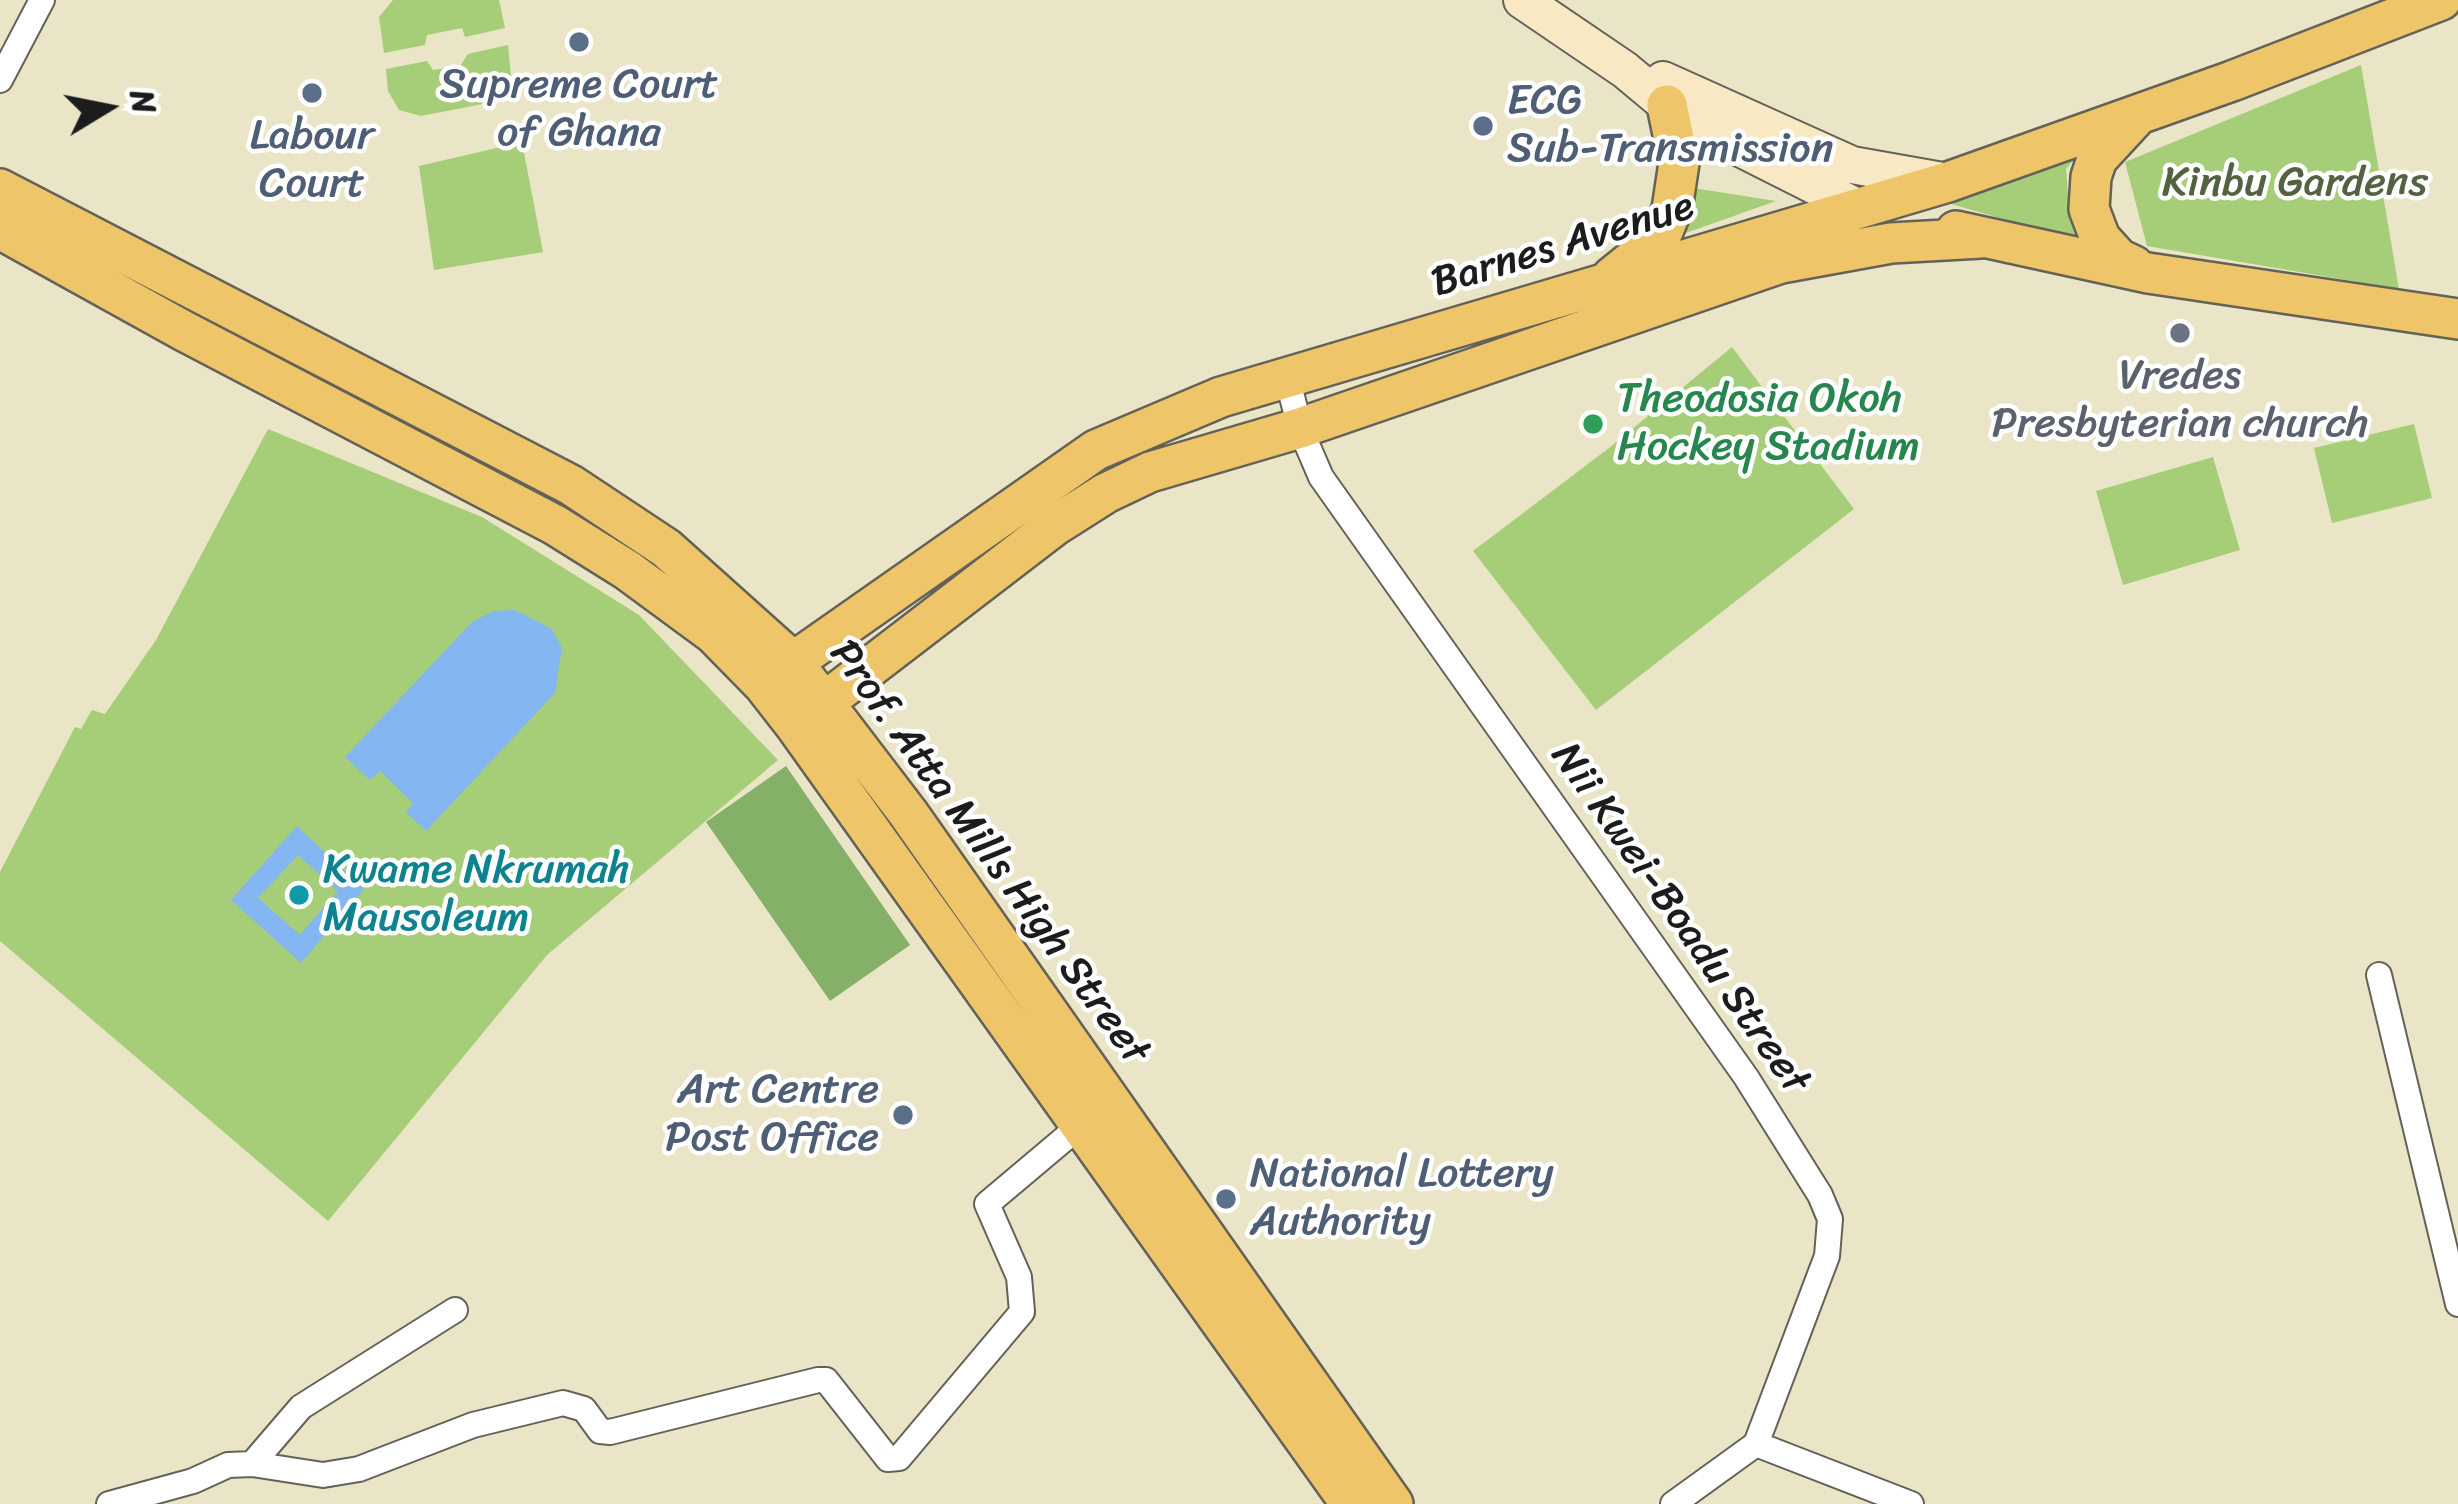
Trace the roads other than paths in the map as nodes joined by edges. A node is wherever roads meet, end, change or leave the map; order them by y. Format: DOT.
graph roads {
  1 [pos="42,0"];
  2 [pos="1522,0"];
  3 [pos="2441,0"];
  4 [pos="1624,70"];
  5 [pos="0,80"];
  6 [pos="1667,105"];
  7 [pos="2142,111"];
  8 [pos="1948,182"];
  9 [pos="0,190"];
  10 [pos="1857,207"];
  11 [pos="0,229"];
  12 [pos="1981,238"];
  13 [pos="2148,273"];
  14 [pos="1598,288"];
  15 [pos="2454,320"];
  16 [pos="1287,377"];
  17 [pos="1300,428"];
  18 [pos="778,672"];
  19 [pos="810,713"];
  20 [pos="2379,975"];
  21 [pos="1082,1124"];
  22 [pos="2457,1298"];
  23 [pos="455,1310"];
  24 [pos="1756,1444"];
  25 [pos="252,1464"];
  26 [pos="109,1504"];
  27 [pos="1351,1504"];
  28 [pos="1393,1504"];
  29 [pos="1672,1504"];
  30 [pos="1911,1504"];
  1 -- 5 [label="street"];
  2 -- 4 [label="main road"];
  3 -- 7 [label="main road, Barnes Avenue"];
  4 -- 6 [label="main road"];
  4 -- 8 [label="main road"];
  6 -- 10 [label="main road"];
  6 -- 14 [label="main road"];
  7 -- 8 [label="main road, Barnes Avenue"];
  7 -- 13 [label="main road"];
  8 -- 10 [label="main road, Barnes Avenue"];
  9 -- 18 [label="main road, Prof. Atta Mills High Street"];
  10 -- 12 [label="main road"];
  10 -- 14 [label="main road, Barnes Avenue"];
  11 -- 18 [label="main road, Prof. Atta Mills High Street"];
  12 -- 13 [label="main road"];
  12 -- 17 [label="main road, Barnes Avenue"];
  13 -- 15 [label="main road"];
  14 -- 16 [label="main road, Barnes Avenue"];
  16 -- 17 [label="street, Nii Kwei-Boadu Street"];
  16 -- 18 [label="main road, Barnes Avenue"];
  17 -- 19 [label="main road, Barnes Avenue"];
  17 -- 24 [label="street, Nii Kwei-Boadu Street"];
  18 -- 19 [label="main road, Prof. Atta Mills High Street"];
  19 -- 21 [label="main road, Prof. Atta Mills High Street"];
  19 -- 28 [label="main road, Prof. Atta Mills High Street"];
  20 -- 22 [label="street"];
  21 -- 25 [label="street"];
  21 -- 27 [label="main road, Prof. Atta Mills High Street"];
  23 -- 25 [label="street"];
  24 -- 29 [label="street"];
  24 -- 30 [label="street"];
  25 -- 26 [label="street"];
}
